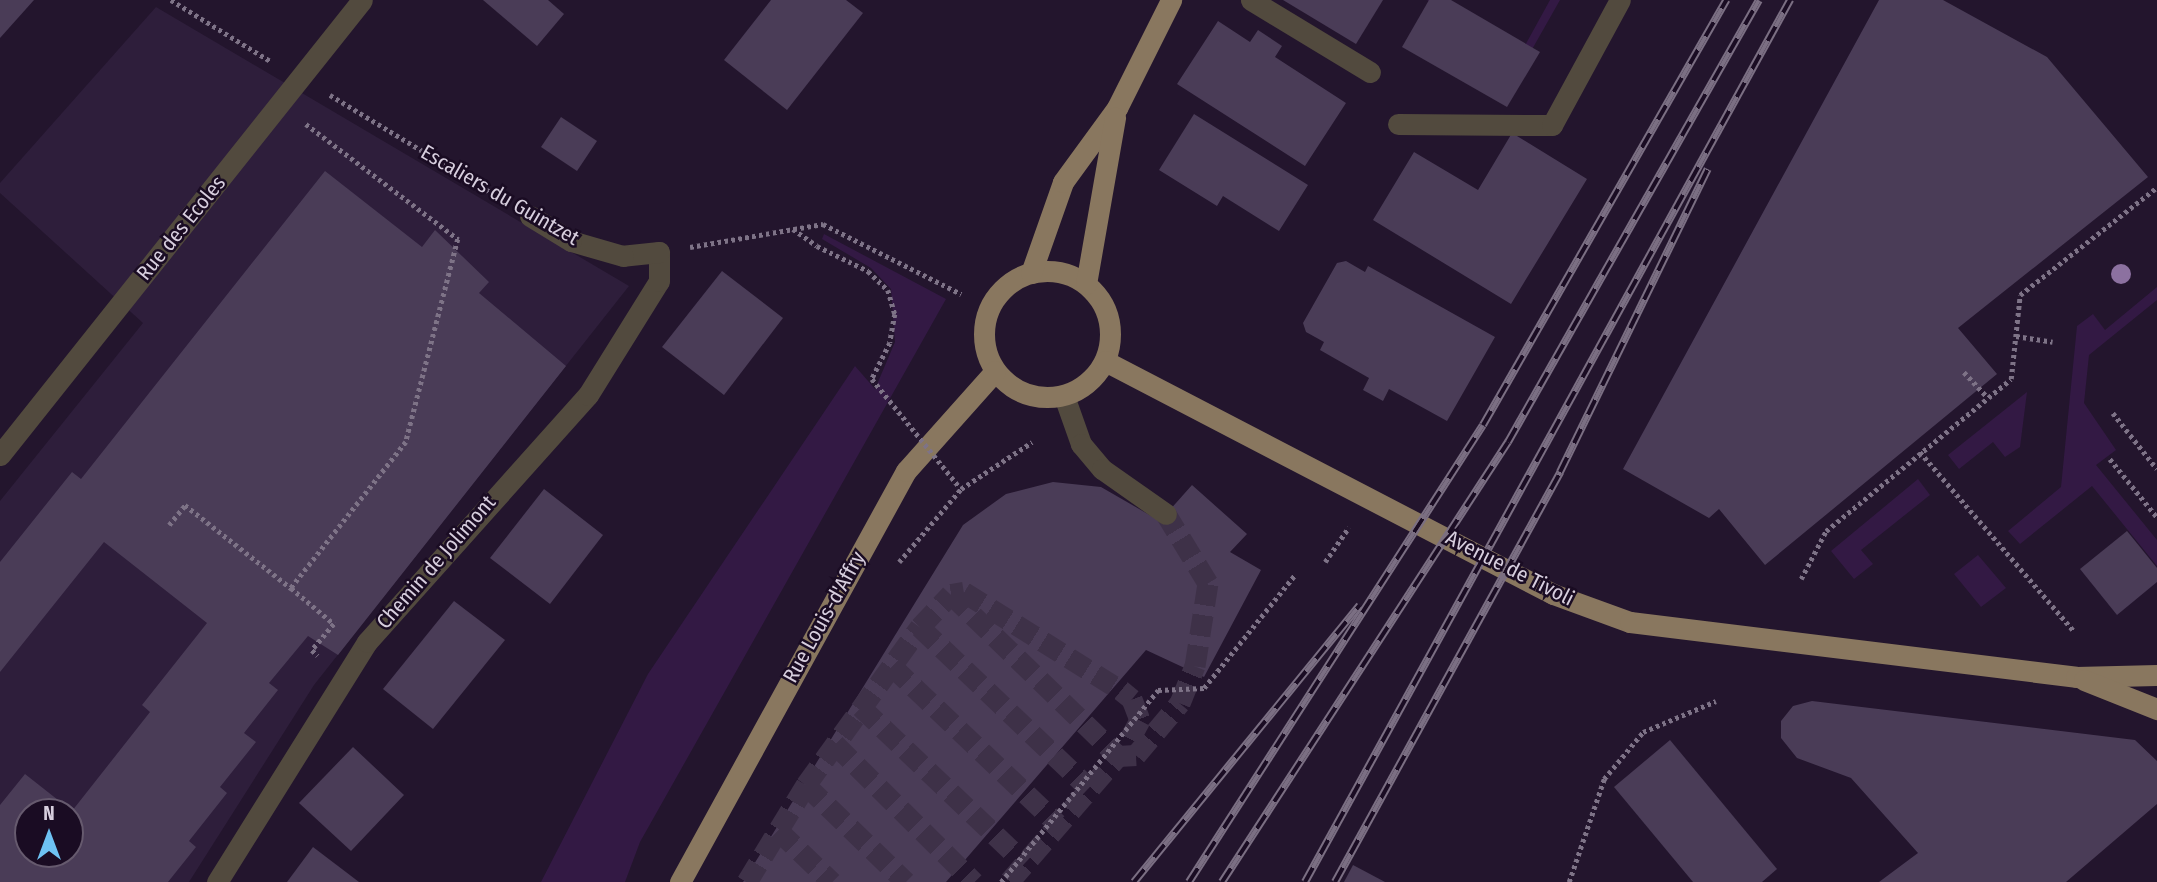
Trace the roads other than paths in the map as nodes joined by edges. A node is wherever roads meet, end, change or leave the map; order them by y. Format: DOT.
graph roads {
  1 [pos="362,0"];
  2 [pos="1171,0"];
  3 [pos="1251,0"];
  4 [pos="1620,0"];
  5 [pos="1370,72"];
  6 [pos="1117,108"];
  7 [pos="1398,124"];
  8 [pos="530,216"];
  9 [pos="659,252"];
  10 [pos="1031,273"];
  11 [pos="1086,284"];
  12 [pos="1105,361"];
  13 [pos="995,371"];
  14 [pos="1064,396"];
  15 [pos="0,455"];
  16 [pos="1166,514"];
  17 [pos="2157,674"];
  18 [pos="2076,677"];
  19 [pos="2157,709"];
  20 [pos="217,882"];
  21 [pos="680,882"];
  1 -- 15 [label="street, Rue des Ecoles"];
  2 -- 6 [label="main road"];
  3 -- 5 [label="street"];
  4 -- 7 [label="street"];
  6 -- 10 [label="main road"];
  6 -- 11 [label="main road"];
  8 -- 9 [label="street, Escaliers du Guintzet"];
  9 -- 20 [label="street, Chemin de Jolimont"];
  10 -- 11 [label="main road"];
  10 -- 13 [label="main road"];
  11 -- 12 [label="main road"];
  12 -- 14 [label="main road"];
  12 -- 18 [label="main road, Avenue de Tivoli"];
  13 -- 14 [label="main road"];
  13 -- 21 [label="main road, Rue Louis-d'Affry"];
  14 -- 16 [label="street"];
  17 -- 18 [label="main road, Avenue de Tivoli"];
  18 -- 19 [label="main road, Avenue de Tivoli"];
}
